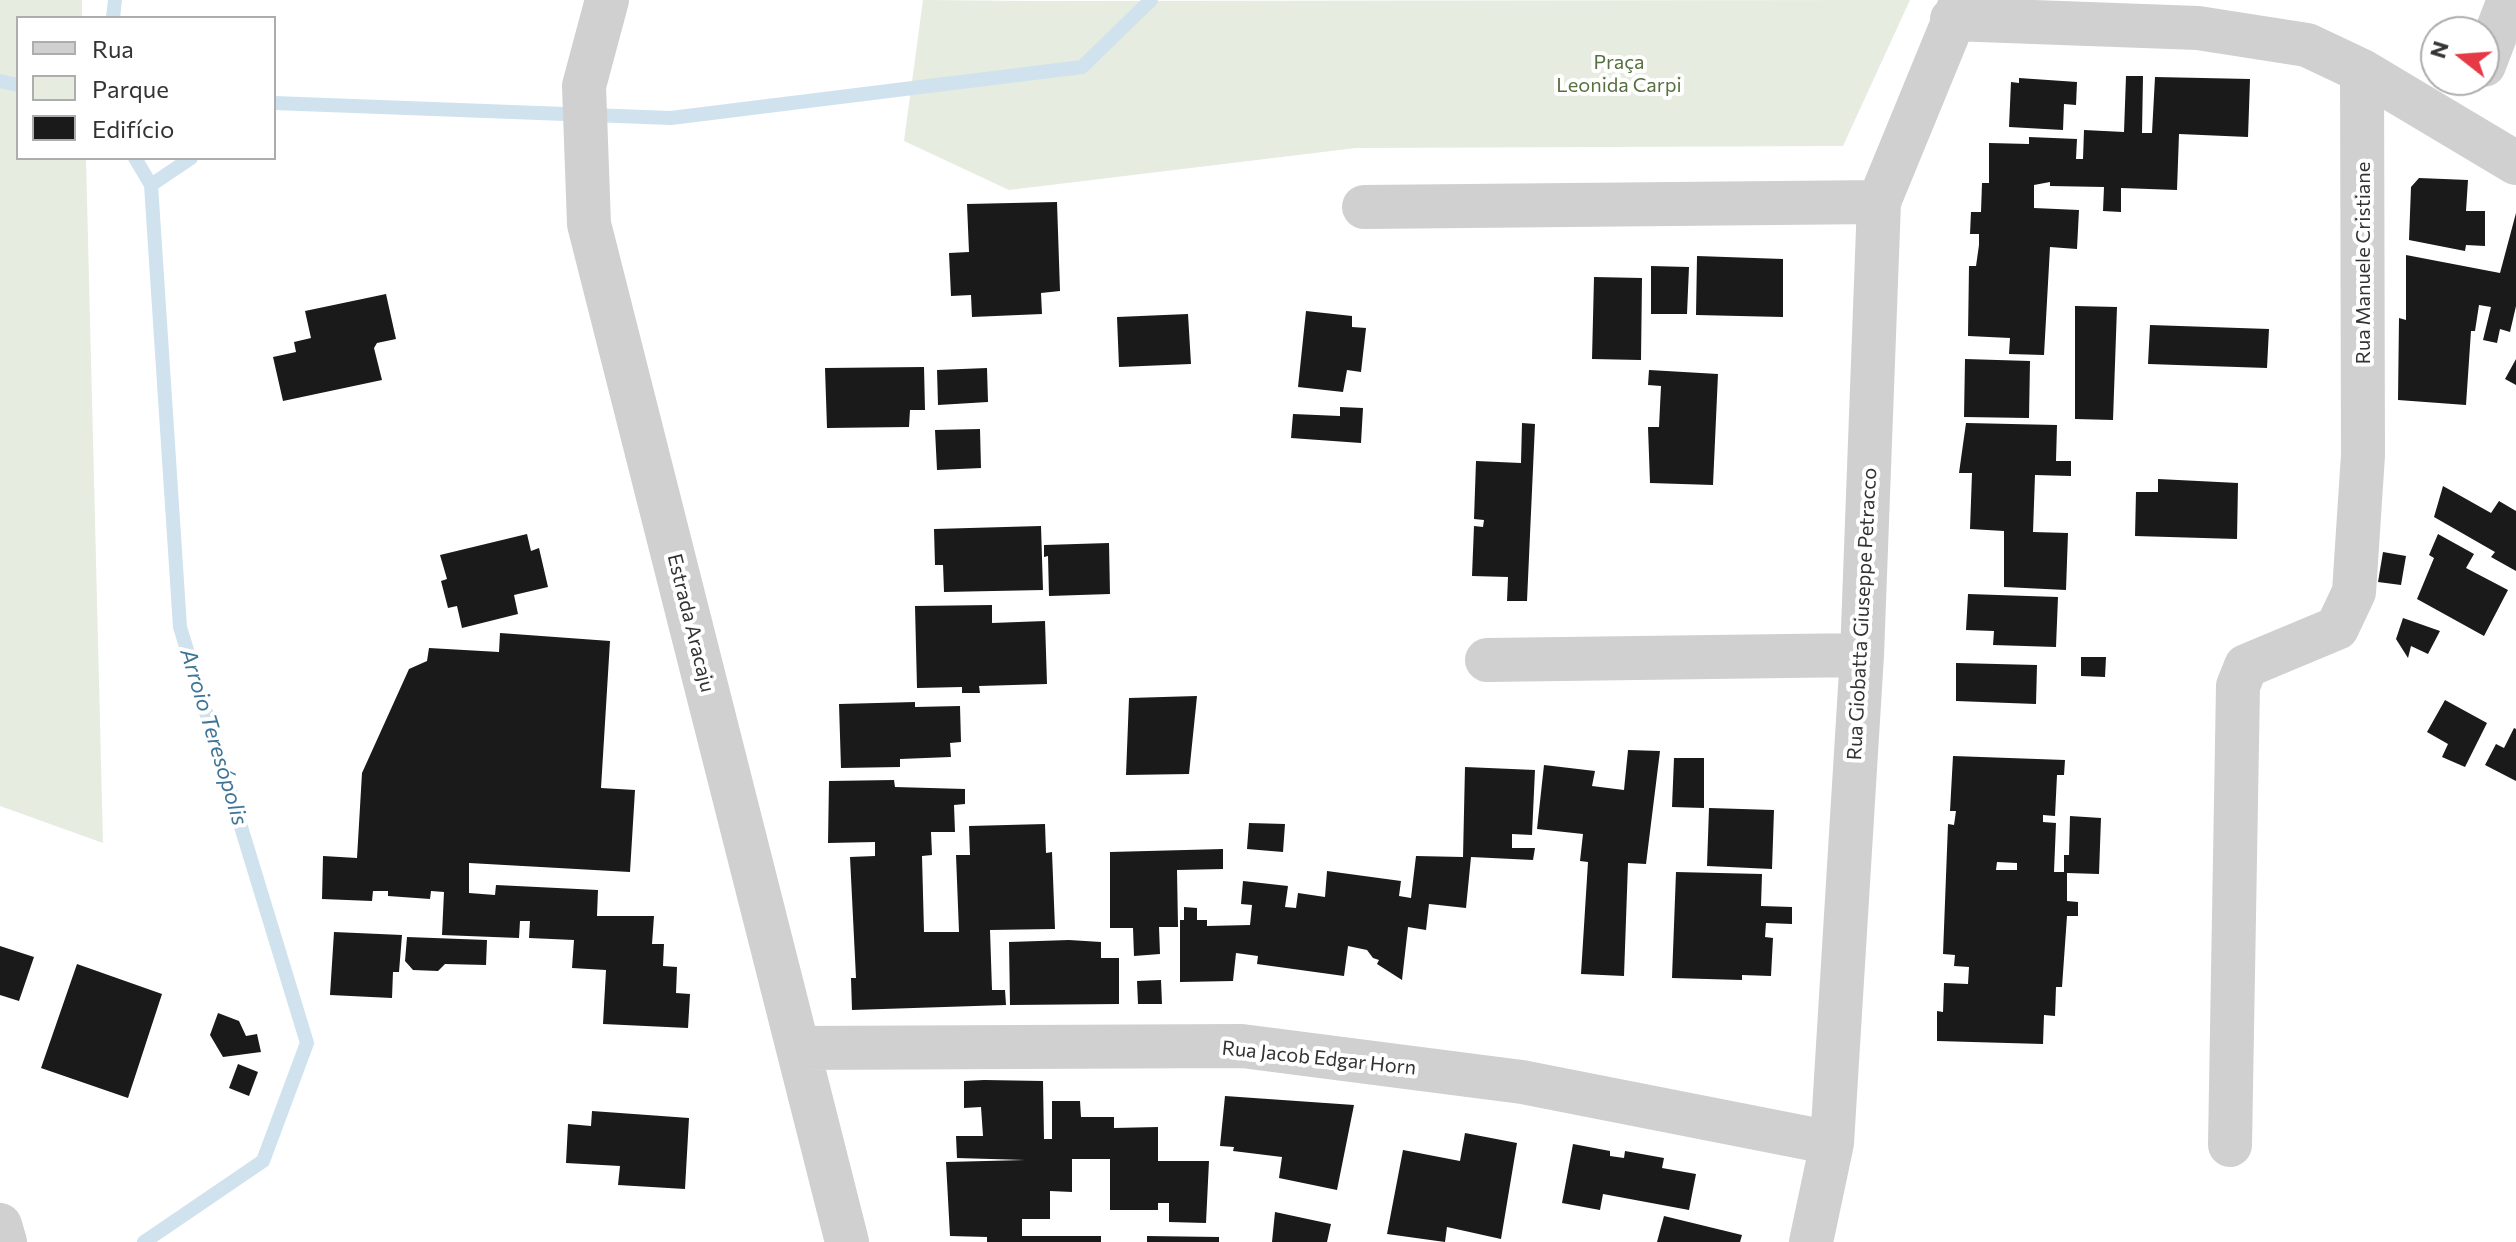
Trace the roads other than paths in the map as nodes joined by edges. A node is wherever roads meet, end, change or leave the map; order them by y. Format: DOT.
graph roads {
  1 [pos="607,0"];
  2 [pos="2509,0"];
  3 [pos="1957,10"];
  4 [pos="2500,23"];
  5 [pos="2362,71"];
  6 [pos="2472,96"];
  7 [pos="2460,129"];
  8 [pos="2516,163"];
  9 [pos="1879,202"];
  10 [pos="1364,207"];
  11 [pos="1862,655"];
  12 [pos="1487,660"];
  13 [pos="799,1048"];
  14 [pos="1832,1143"];
  15 [pos="2230,1145"];
  16 [pos="0,1225"];
  17 [pos="5,1242"];
  18 [pos="847,1242"];
  19 [pos="1811,1242"];
  1 -- 13 [label="street, Estrada Aracaju"];
  2 -- 4 [label="street"];
  3 -- 5 [label="street"];
  3 -- 9 [label="street, Rua Giobatta Giuseppe Petracco"];
  5 -- 7 [label="street"];
  5 -- 15 [label="street, Rua Manuele Cristiane"];
  6 -- 7 [label="street"];
  7 -- 8 [label="street"];
  9 -- 10 [label="street"];
  9 -- 11 [label="street, Rua Giobatta Giuseppe Petracco"];
  11 -- 12 [label="street"];
  11 -- 14 [label="street, Rua Giobatta Giuseppe Petracco"];
  13 -- 14 [label="street, Rua Jacob Edgar Horn"];
  13 -- 18 [label="street, Estrada Aracaju"];
  14 -- 19 [label="street, Rua Giobatta Giuseppe Petracco"];
  16 -- 17 [label="street"];
}
